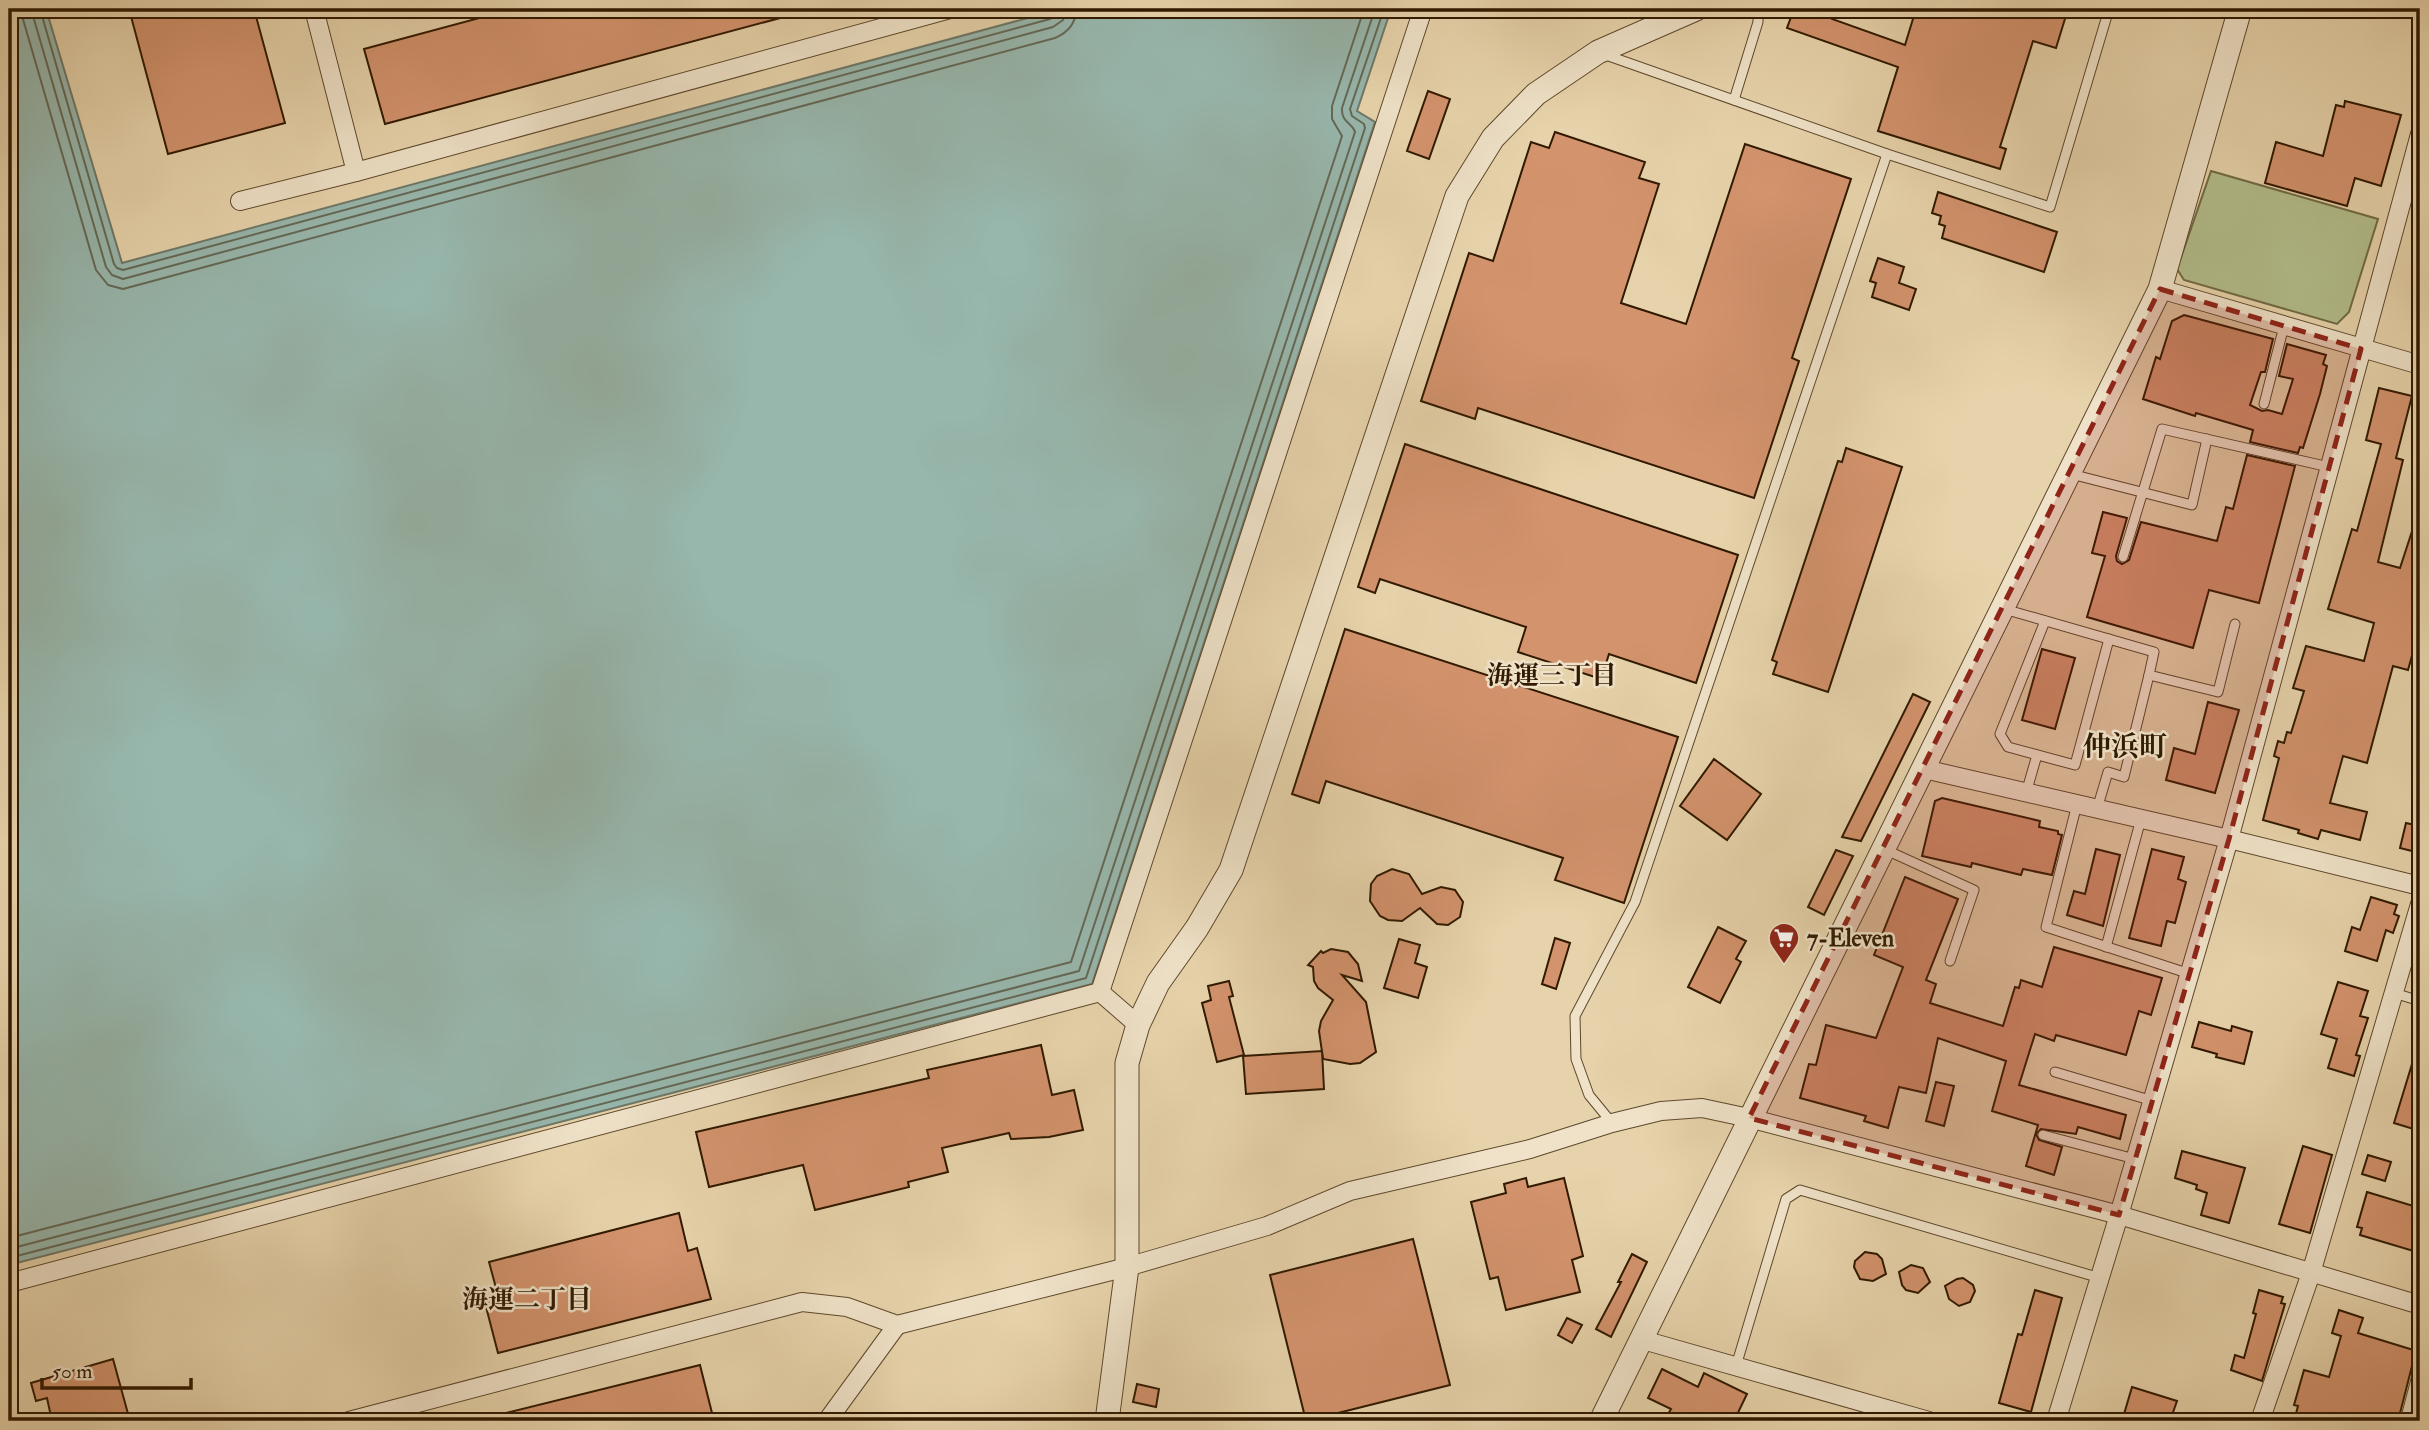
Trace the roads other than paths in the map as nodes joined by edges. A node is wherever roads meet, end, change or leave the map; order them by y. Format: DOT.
graph roads {
  1 [pos="314,9"];
  2 [pos="950,9"];
  3 [pos="1423,9"];
  4 [pos="1696,9"];
  5 [pos="1758,9"];
  6 [pos="2109,9"];
  7 [pos="2240,9"];
  8 [pos="1598,52"];
  9 [pos="1734,100"];
  10 [pos="2420,134"];
  11 [pos="1887,154"];
  12 [pos="356,172"];
  13 [pos="240,201"];
  14 [pos="2160,289"];
  15 [pos="2284,326"];
  16 [pos="2361,349"];
  17 [pos="2420,365"];
  18 [pos="2264,404"];
  19 [pos="2207,439"];
  20 [pos="2329,467"];
  21 [pos="2070,474"];
  22 [pos="2142,494"];
  23 [pos="2123,557"];
  24 [pos="2003,609"];
  25 [pos="2045,621"];
  26 [pos="2235,624"];
  27 [pos="2109,639"];
  28 [pos="2149,676"];
  29 [pos="2037,755"];
  30 [pos="1924,769"];
  31 [pos="2026,793"];
  32 [pos="2077,804"];
  33 [pos="2097,809"];
  34 [pos="2141,819"];
  35 [pos="2229,839"];
  36 [pos="1884,849"];
  37 [pos="2420,886"];
  38 [pos="2420,904"];
  39 [pos="2106,947"];
  40 [pos="1950,961"];
  41 [pos="2190,974"];
  42 [pos="1100,992"];
  43 [pos="2394,993"];
  44 [pos="2420,1001"];
  45 [pos="1138,1025"];
  46 [pos="2055,1072"];
  47 [pos="2153,1101"];
  48 [pos="1749,1118"];
  49 [pos="1612,1123"];
  50 [pos="2043,1135"];
  51 [pos="2136,1159"];
  52 [pos="2119,1215"];
  53 [pos="1127,1267"];
  54 [pos="2311,1273"];
  55 [pos="2100,1278"];
  56 [pos="9,1283"];
  57 [pos="2420,1305"];
  58 [pos="897,1325"];
  59 [pos="1643,1340"];
  60 [pos="2420,1364"];
  61 [pos="1736,1366"];
  62 [pos="349,1421"];
  63 [pos="827,1421"];
  64 [pos="1107,1421"];
  65 [pos="1601,1421"];
  66 [pos="1930,1421"];
  67 [pos="2056,1421"];
  68 [pos="2260,1421"];
  69 [pos="2404,1421"];
  1 -- 12 [label="street"];
  2 -- 12 [label="street"];
  3 -- 42 [label="street"];
  4 -- 8 [label="street"];
  5 -- 9 [label="lane"];
  6 -- 11 [label="lane"];
  7 -- 14 [label="street"];
  8 -- 9 [label="lane"];
  8 -- 45 [label="street"];
  9 -- 11 [label="lane"];
  10 -- 16 [label="street"];
  11 -- 49 [label="lane"];
  12 -- 13 [label="street"];
  14 -- 15 [label="street"];
  14 -- 21 [label="street"];
  15 -- 16 [label="street"];
  15 -- 18 [label="lane"];
  16 -- 17 [label="street"];
  16 -- 20 [label="street"];
  19 -- 20 [label="lane"];
  19 -- 22 [label="lane"];
  19 -- 22 [label="lane"];
  20 -- 35 [label="street"];
  21 -- 22 [label="lane"];
  21 -- 24 [label="street"];
  22 -- 23 [label="lane"];
  24 -- 25 [label="lane"];
  24 -- 30 [label="street"];
  25 -- 27 [label="lane"];
  25 -- 29 [label="lane"];
  26 -- 28 [label="lane"];
  27 -- 28 [label="lane"];
  27 -- 29 [label="lane"];
  28 -- 33 [label="lane"];
  29 -- 31 [label="lane"];
  30 -- 31 [label="street"];
  30 -- 36 [label="street"];
  31 -- 32 [label="street"];
  32 -- 33 [label="street"];
  32 -- 39 [label="lane"];
  33 -- 34 [label="street"];
  34 -- 35 [label="street"];
  34 -- 39 [label="lane"];
  35 -- 37 [label="street"];
  35 -- 41 [label="street"];
  36 -- 40 [label="lane"];
  36 -- 48 [label="street"];
  38 -- 43 [label="street"];
  39 -- 41 [label="lane"];
  41 -- 47 [label="street"];
  42 -- 45 [label="street"];
  42 -- 56 [label="street"];
  43 -- 44 [label="lane"];
  43 -- 54 [label="street"];
  45 -- 53 [label="street"];
  46 -- 47 [label="lane"];
  47 -- 51 [label="street"];
  48 -- 49 [label="street"];
  48 -- 52 [label="street"];
  48 -- 59 [label="street"];
  49 -- 53 [label="street"];
  50 -- 51 [label="lane"];
  51 -- 52 [label="street"];
  52 -- 54 [label="street"];
  52 -- 55 [label="street"];
  53 -- 58 [label="street"];
  53 -- 64 [label="street"];
  54 -- 57 [label="street"];
  54 -- 68 [label="street"];
  55 -- 61 [label="lane"];
  55 -- 67 [label="street"];
  58 -- 62 [label="street"];
  58 -- 63 [label="street"];
  59 -- 61 [label="street"];
  59 -- 65 [label="street"];
  60 -- 69 [label="lane"];
  61 -- 66 [label="street"];
}
